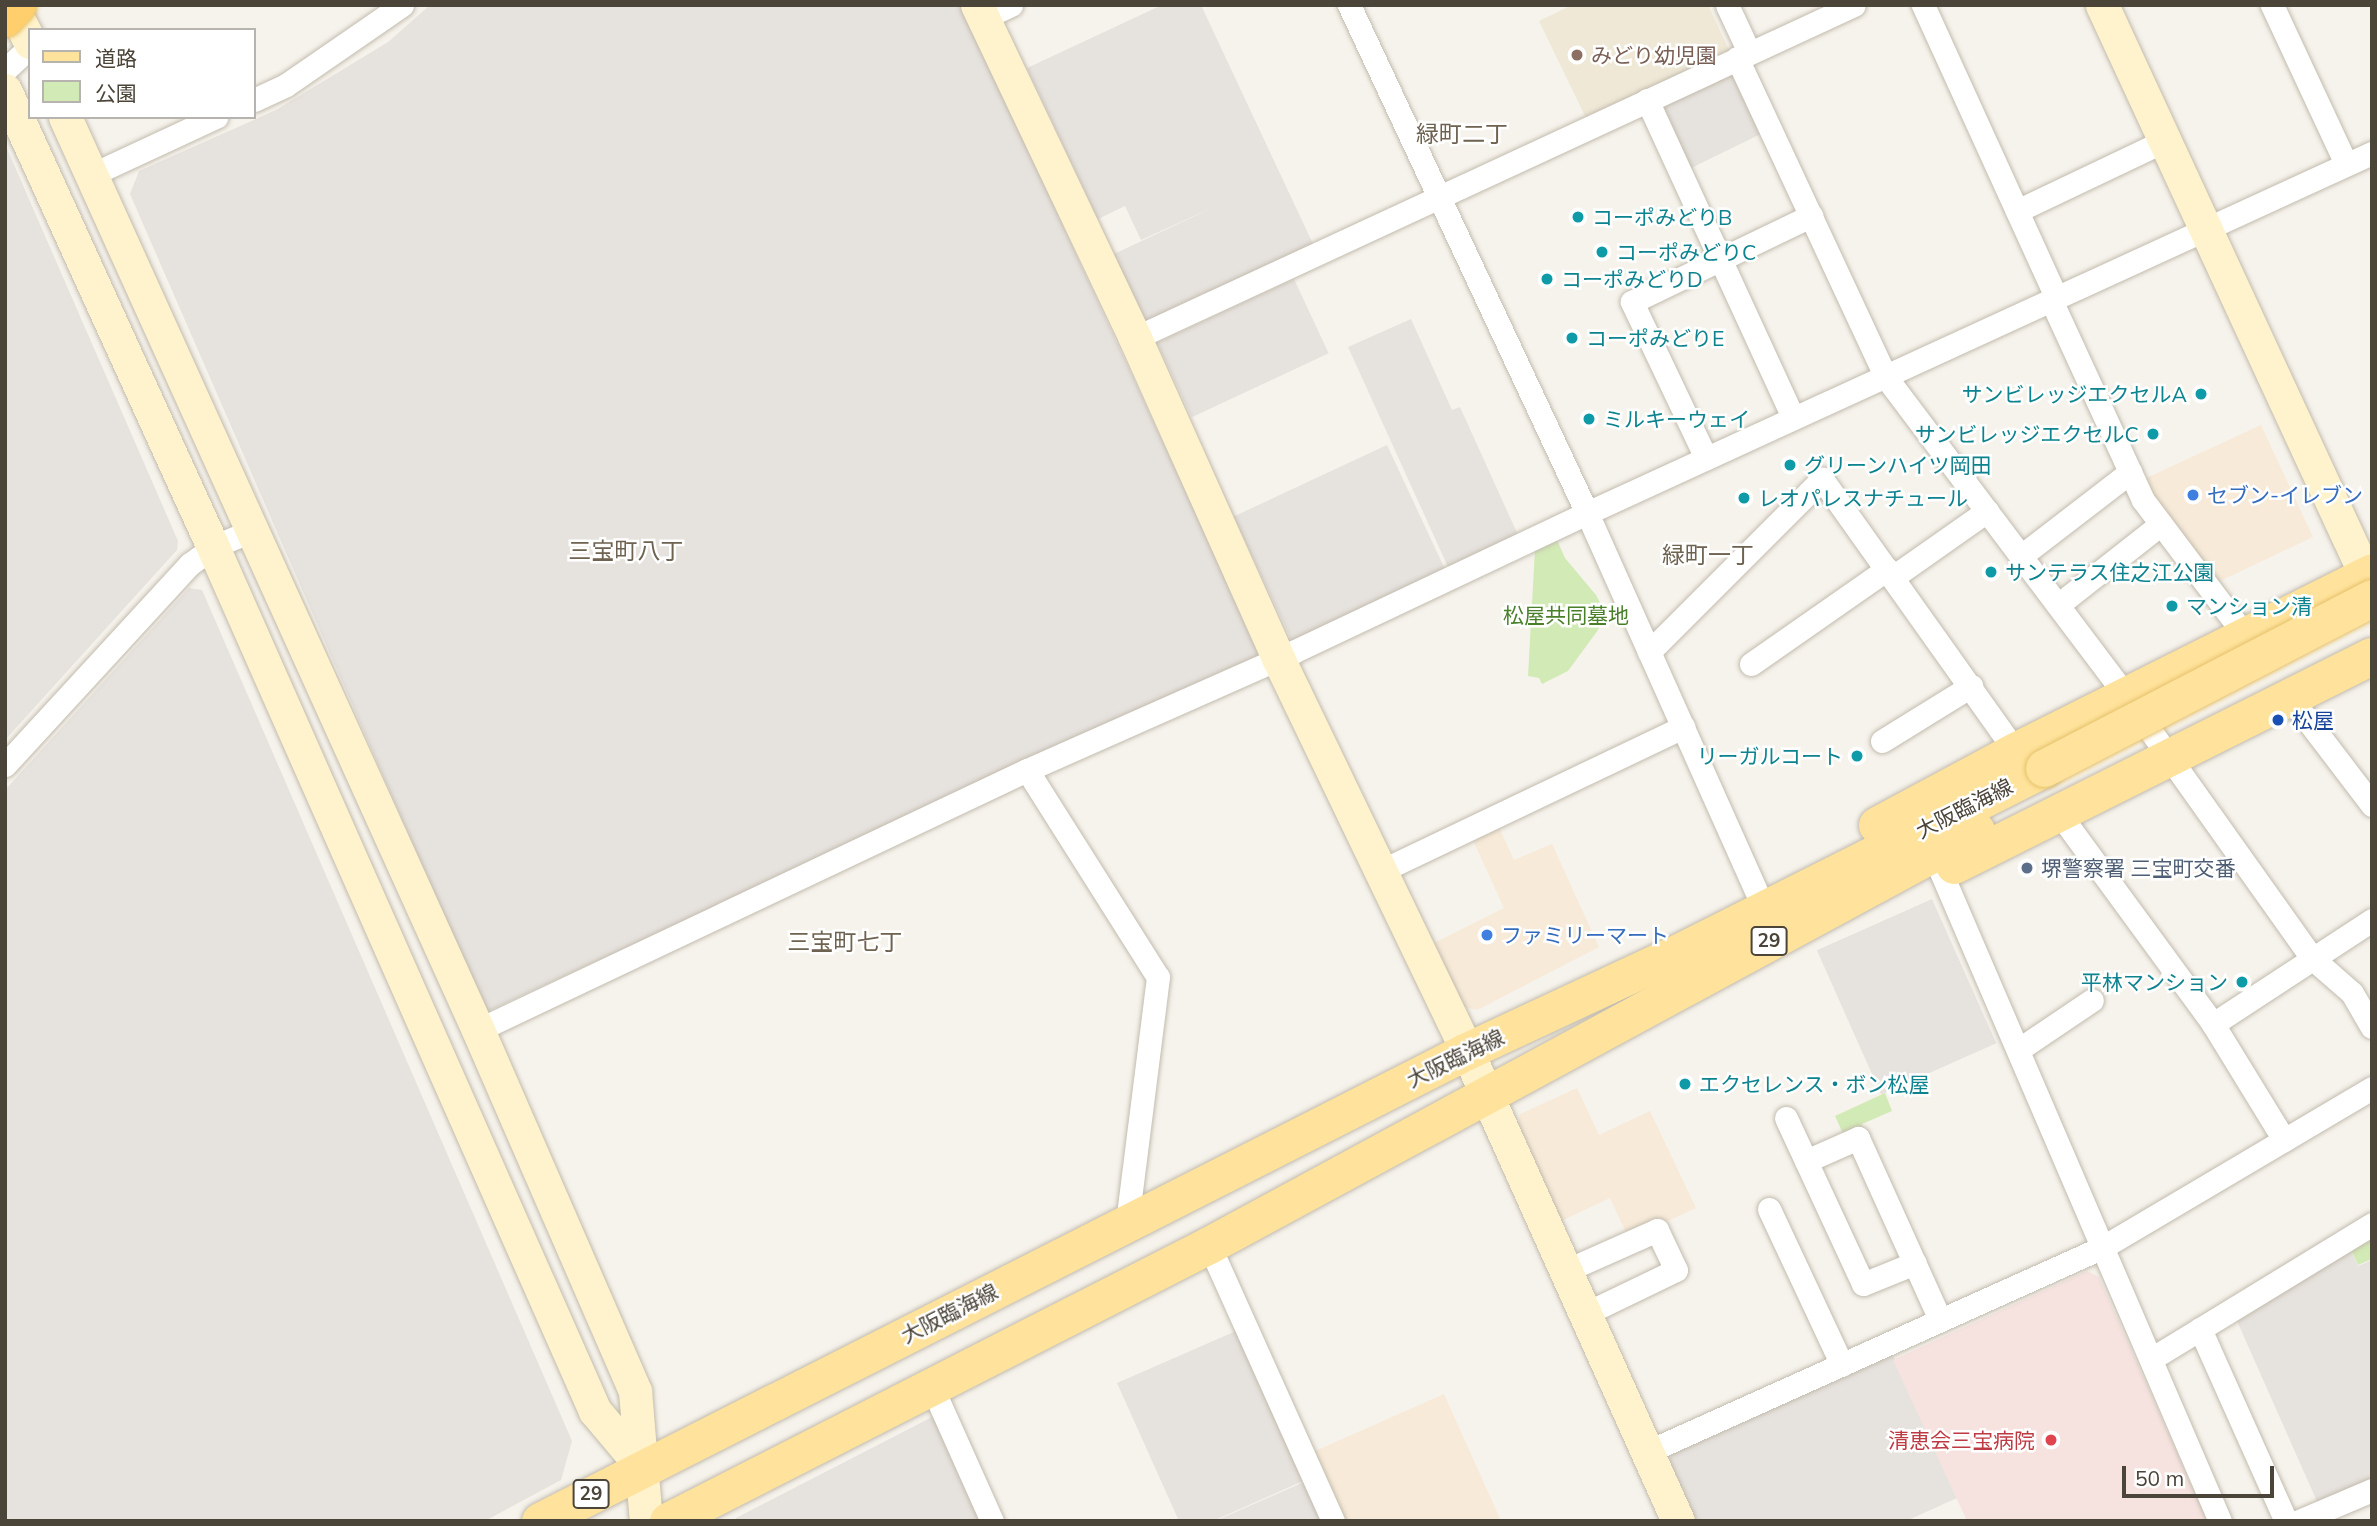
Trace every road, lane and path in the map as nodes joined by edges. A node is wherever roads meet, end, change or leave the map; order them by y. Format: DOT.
graph roads {
  1 [pos="11,5"];
  2 [pos="17,5"];
  3 [pos="402,5"];
  4 [pos="1349,5"];
  5 [pos="1727,5"];
  6 [pos="1854,5"];
  7 [pos="1923,5"];
  8 [pos="2102,5"];
  9 [pos="2272,5"];
  10 [pos="990,10"];
  11 [pos="5,18"];
  12 [pos="28,41"];
  13 [pos="28,47"];
  14 [pos="1743,55"];
  15 [pos="5,70"];
  16 [pos="5,90"];
  17 [pos="256,99"];
  18 [pos="1647,100"];
  19 [pos="66,119"];
  20 [pos="212,119"];
  21 [pos="2166,140"];
  22 [pos="2372,153"];
  23 [pos="2346,164"];
  24 [pos="93,174"];
  25 [pos="1438,195"];
  26 [pos="2017,211"];
  27 [pos="1811,216"];
  28 [pos="2207,228"];
  29 [pos="1720,259"];
  30 [pos="2054,298"];
  31 [pos="1135,338"];
  32 [pos="1885,376"];
  33 [pos="1793,418"];
  34 [pos="1706,458"];
  35 [pos="2130,472"];
  36 [pos="1987,511"];
  37 [pos="1587,513"];
  38 [pos="2161,524"];
  39 [pos="253,530"];
  40 [pos="214,547"];
  41 [pos="2021,556"];
  42 [pos="1890,573"];
  43 [pos="2370,584"];
  44 [pos="2058,605"];
  45 [pos="2372,624"];
  46 [pos="2244,634"];
  47 [pos="1650,652"];
  48 [pos="2372,656"];
  49 [pos="1278,658"];
  50 [pos="1751,664"];
  51 [pos="1971,687"];
  52 [pos="2125,695"];
  53 [pos="2288,696"];
  54 [pos="1683,727"];
  55 [pos="1882,741"];
  56 [pos="2169,755"];
  57 [pos="5,765"];
  58 [pos="1027,771"];
  59 [pos="2043,780"];
  60 [pos="2372,805"];
  61 [pos="1381,871"];
  62 [pos="1941,872"];
  63 [pos="1756,890"];
  64 [pos="2372,920"];
  65 [pos="2312,958"];
  66 [pos="2092,1000"];
  67 [pos="2213,1024"];
  68 [pos="2372,1027"];
  69 [pos="478,1030"];
  70 [pos="2018,1049"];
  71 [pos="1467,1051"];
  72 [pos="2372,1088"];
  73 [pos="1485,1093"];
  74 [pos="1786,1118"];
  75 [pos="2284,1140"];
  76 [pos="1806,1161"];
  77 [pos="1769,1209"];
  78 [pos="1127,1223"];
  79 [pos="2372,1224"];
  80 [pos="1209,1245"];
  81 [pos="2103,1247"];
  82 [pos="1914,1263"];
  83 [pos="1565,1271"];
  84 [pos="1585,1314"];
  85 [pos="1940,1321"];
  86 [pos="2200,1329"];
  87 [pos="2151,1359"];
  88 [pos="1842,1365"];
  89 [pos="932,1387"];
  90 [pos="1647,1452"];
  91 [pos="643,1468"];
  92 [pos="2372,1490"];
  93 [pos="540,1521"];
  94 [pos="646,1521"];
  95 [pos="668,1521"];
  96 [pos="992,1521"];
  97 [pos="1333,1521"];
  98 [pos="1678,1521"];
  99 [pos="2220,1521"];
  100 [pos="2286,1521"];
  101 [pos="2299,1521"];
  1 -- 12 [label="street"];
  2 -- 11 [label="highway, bridge"];
  3 -- 17 [label="street"];
  4 -- 25 [label="street"];
  5 -- 14 [label="street"];
  6 -- 14 [label="street"];
  7 -- 26 [label="street"];
  8 -- 21 [label="street"];
  9 -- 23 [label="street"];
  10 -- 31 [label="street"];
  13 -- 15 [label="street"];
  14 -- 18 [label="street"];
  14 -- 27 [label="street"];
  16 -- 40 [label="street"];
  18 -- 25 [label="street"];
  18 -- 29 [label="street"];
  19 -- 24 [label="street"];
  20 -- 24 [label="street"];
  21 -- 26 [label="street"];
  21 -- 28 [label="street"];
  22 -- 23 [label="street"];
  23 -- 28 [label="street"];
  24 -- 39 [label="street"];
  25 -- 31 [label="street"];
  25 -- 37 [label="street"];
  26 -- 30 [label="street"];
  27 -- 29 [label="street"];
  27 -- 32 [label="street"];
  28 -- 30 [label="street"];
  28 -- 43 [label="street"];
  29 -- 33 [label="street"];
  29 -- 34 [label="street"];
  30 -- 32 [label="street"];
  30 -- 35 [label="street"];
  31 -- 49 [label="street"];
  32 -- 33 [label="street"];
  32 -- 36 [label="street"];
  33 -- 34 [label="street"];
  34 -- 37 [label="street"];
  35 -- 38 [label="street"];
  35 -- 41 [label="street"];
  36 -- 41 [label="street"];
  36 -- 42 [label="street"];
  37 -- 47 [label="street"];
  37 -- 49 [label="street"];
  38 -- 44 [label="street"];
  38 -- 46 [label="street"];
  39 -- 40 [label="street"];
  39 -- 69 [label="street"];
  40 -- 57 [label="street"];
  40 -- 91 [label="street"];
  41 -- 44 [label="street"];
  42 -- 47 [label="street"];
  42 -- 50 [label="street"];
  42 -- 51 [label="street"];
  43 -- 46 [label="main road"];
  43 -- 59 [label="main road, 大阪臨海線 / 29, bridge"];
  44 -- 52 [label="street"];
  45 -- 59 [label="main road, 大阪臨海線 / 29"];
  46 -- 52 [label="main road"];
  47 -- 54 [label="street"];
  48 -- 53 [label="main road"];
  49 -- 58 [label="street"];
  49 -- 61 [label="street"];
  51 -- 55 [label="street"];
  51 -- 59 [label="street"];
  52 -- 56 [label="street"];
  52 -- 59 [label="main road"];
  53 -- 56 [label="main road"];
  53 -- 60 [label="street"];
  54 -- 61 [label="street"];
  54 -- 63 [label="street"];
  56 -- 59 [label="main road"];
  56 -- 65 [label="street"];
  58 -- 69 [label="street"];
  58 -- 78 [label="street"];
  59 -- 62 [label="main road"];
  59 -- 63 [label="main road"];
  59 -- 67 [label="street"];
  59 -- 71 [label="main road, 大阪臨海線 / 29"];
  59 -- 73 [label="main road, 大阪臨海線 / 29"];
  61 -- 71 [label="street"];
  62 -- 70 [label="street"];
  62 -- 73 [label="main road"];
  63 -- 71 [label="main road"];
  64 -- 65 [label="street"];
  65 -- 67 [label="street"];
  65 -- 68 [label="street"];
  66 -- 70 [label="street"];
  67 -- 75 [label="street"];
  69 -- 91 [label="street"];
  70 -- 81 [label="street"];
  71 -- 73 [label="street"];
  71 -- 78 [label="main road, 大阪臨海線"];
  72 -- 75 [label="street"];
  73 -- 80 [label="main road, 大阪臨海線"];
  73 -- 83 [label="street"];
  74 -- 76 [label="street"];
  75 -- 81 [label="street"];
  76 -- 82 [label="street"];
  76 -- 82 [label="street"];
  77 -- 88 [label="street"];
  78 -- 91 [label="main road, 大阪臨海線"];
  79 -- 86 [label="street"];
  80 -- 89 [label="main road, 大阪臨海線"];
  80 -- 97 [label="street"];
  81 -- 85 [label="street"];
  81 -- 87 [label="street"];
  82 -- 85 [label="street"];
  83 -- 84 [label="street"];
  83 -- 84 [label="street"];
  84 -- 90 [label="street"];
  85 -- 88 [label="street"];
  86 -- 87 [label="street"];
  86 -- 100 [label="street"];
  87 -- 99 [label="street"];
  88 -- 90 [label="street"];
  89 -- 95 [label="main road, 大阪臨海線"];
  89 -- 96 [label="street"];
  90 -- 98 [label="street"];
  91 -- 93 [label="main road, 大阪臨海線 / 29"];
  91 -- 94 [label="street"];
  92 -- 101 [label="street"];
}
